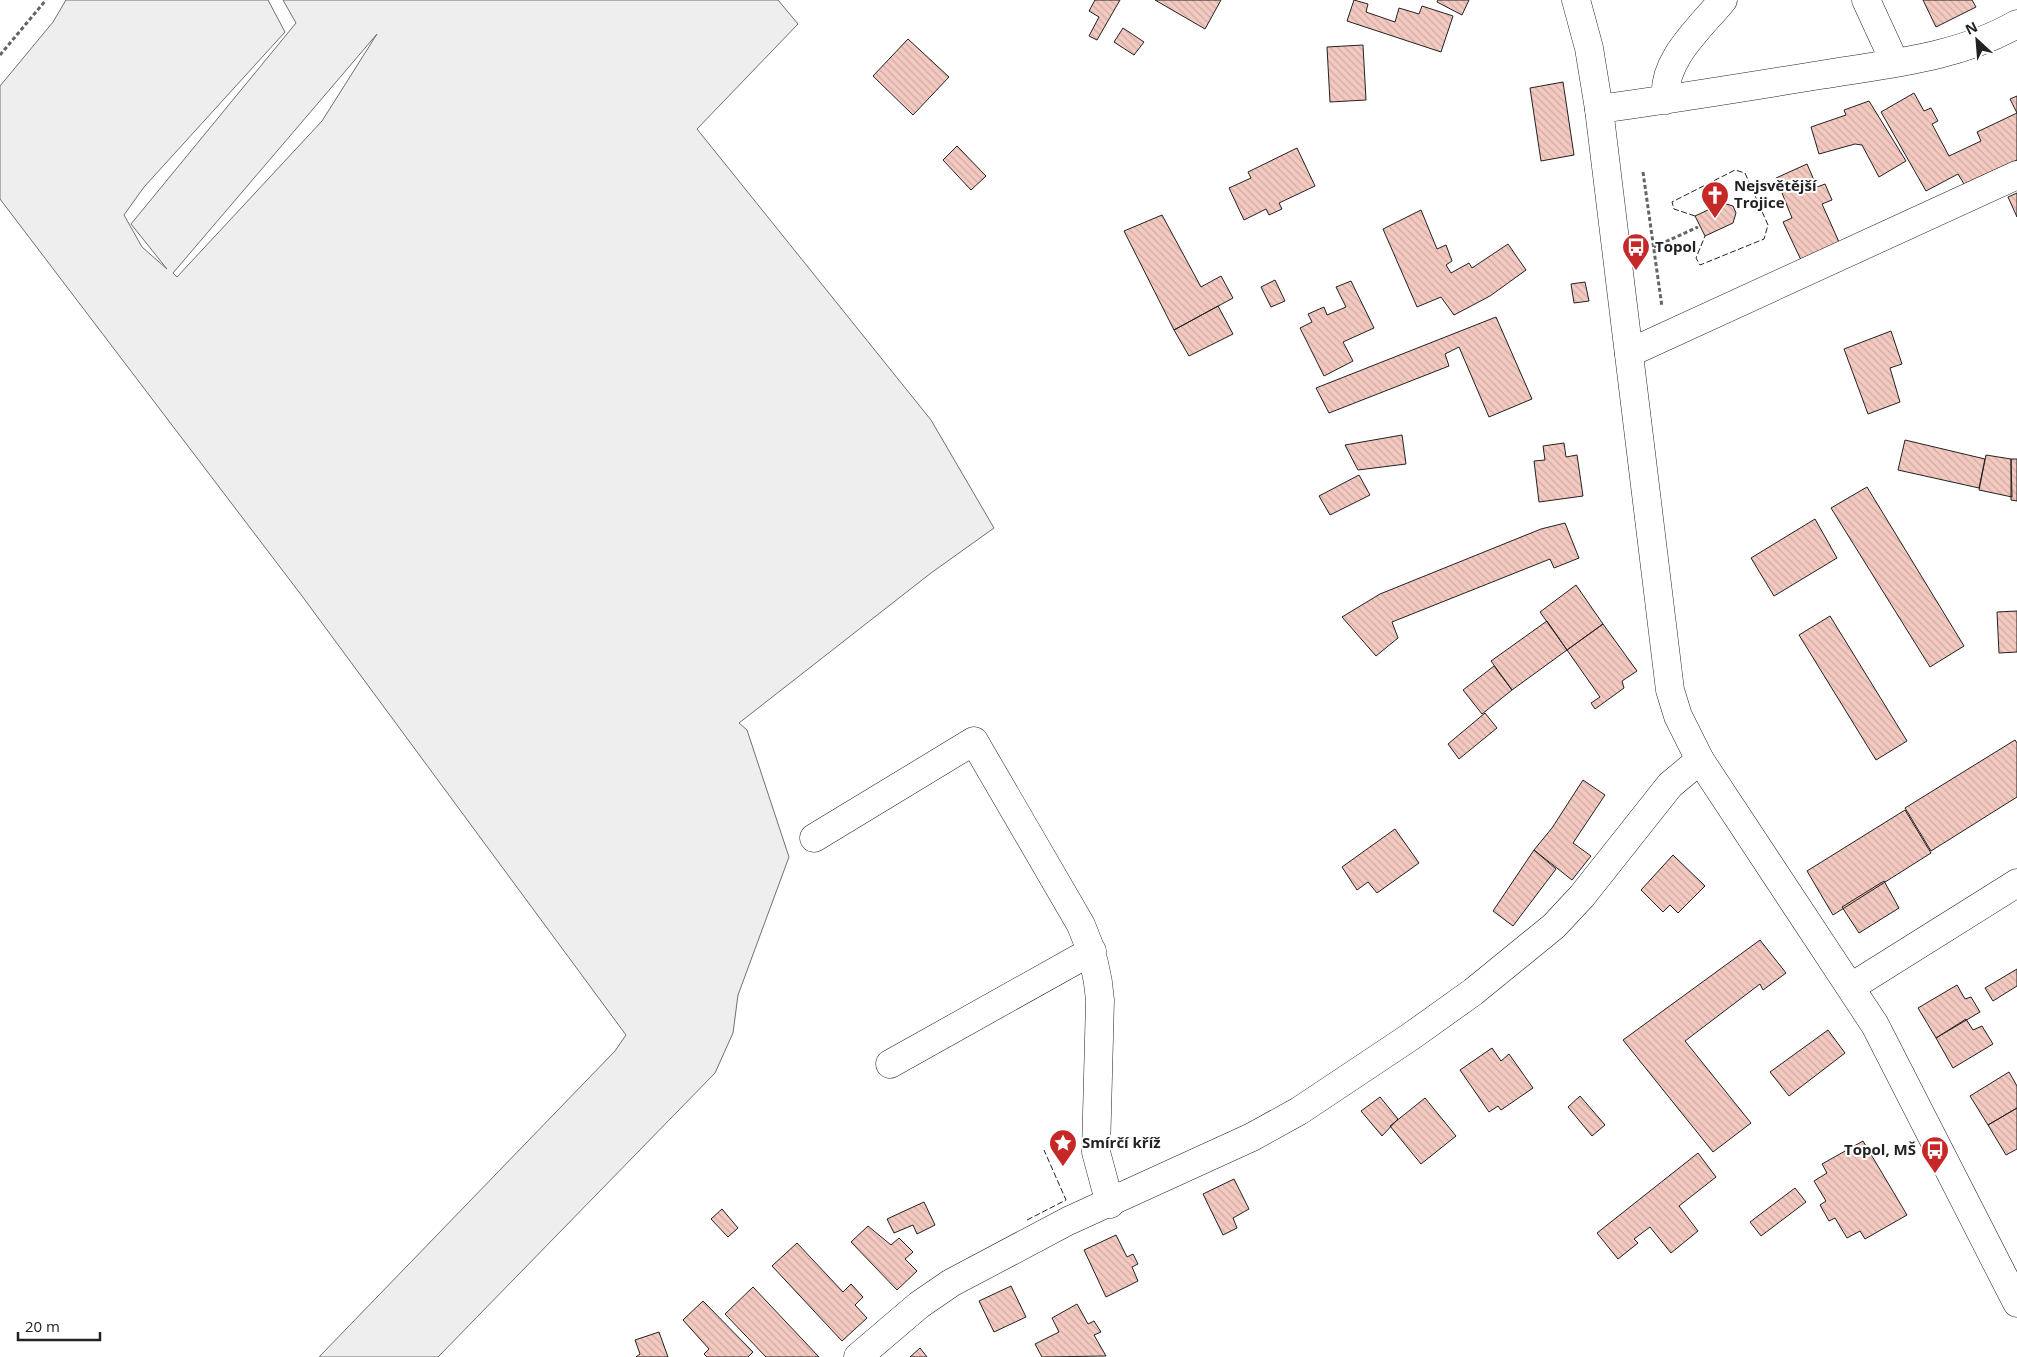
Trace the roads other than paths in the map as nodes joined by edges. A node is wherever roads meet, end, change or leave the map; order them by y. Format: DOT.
graph roads {
  1 [pos="1576,0"];
  2 [pos="1723,0"];
  3 [pos="1866,0"];
  4 [pos="2017,24"];
  5 [pos="1895,63"];
  6 [pos="1666,100"];
  7 [pos="1598,109"];
  8 [pos="2017,175"];
  9 [pos="1629,353"];
  10 [pos="1700,760"];
  11 [pos="814,838"];
  12 [pos="2017,883"];
  13 [pos="1092,951"];
  14 [pos="1852,987"];
  15 [pos="890,1064"];
  16 [pos="1110,1204"];
  17 [pos="2017,1303"];
  18 [pos="858,1357"];
  1 -- 7 [label="street"];
  2 -- 6 [label="street"];
  3 -- 5 [label="street"];
  4 -- 5 [label="street"];
  5 -- 6 [label="street"];
  6 -- 7 [label="street"];
  7 -- 9 [label="street"];
  8 -- 9 [label="street"];
  9 -- 10 [label="street"];
  10 -- 14 [label="street"];
  10 -- 16 [label="street"];
  11 -- 13 [label="street"];
  12 -- 14 [label="street"];
  13 -- 15 [label="street"];
  13 -- 16 [label="street"];
  14 -- 17 [label="street"];
  16 -- 18 [label="street"];
}
